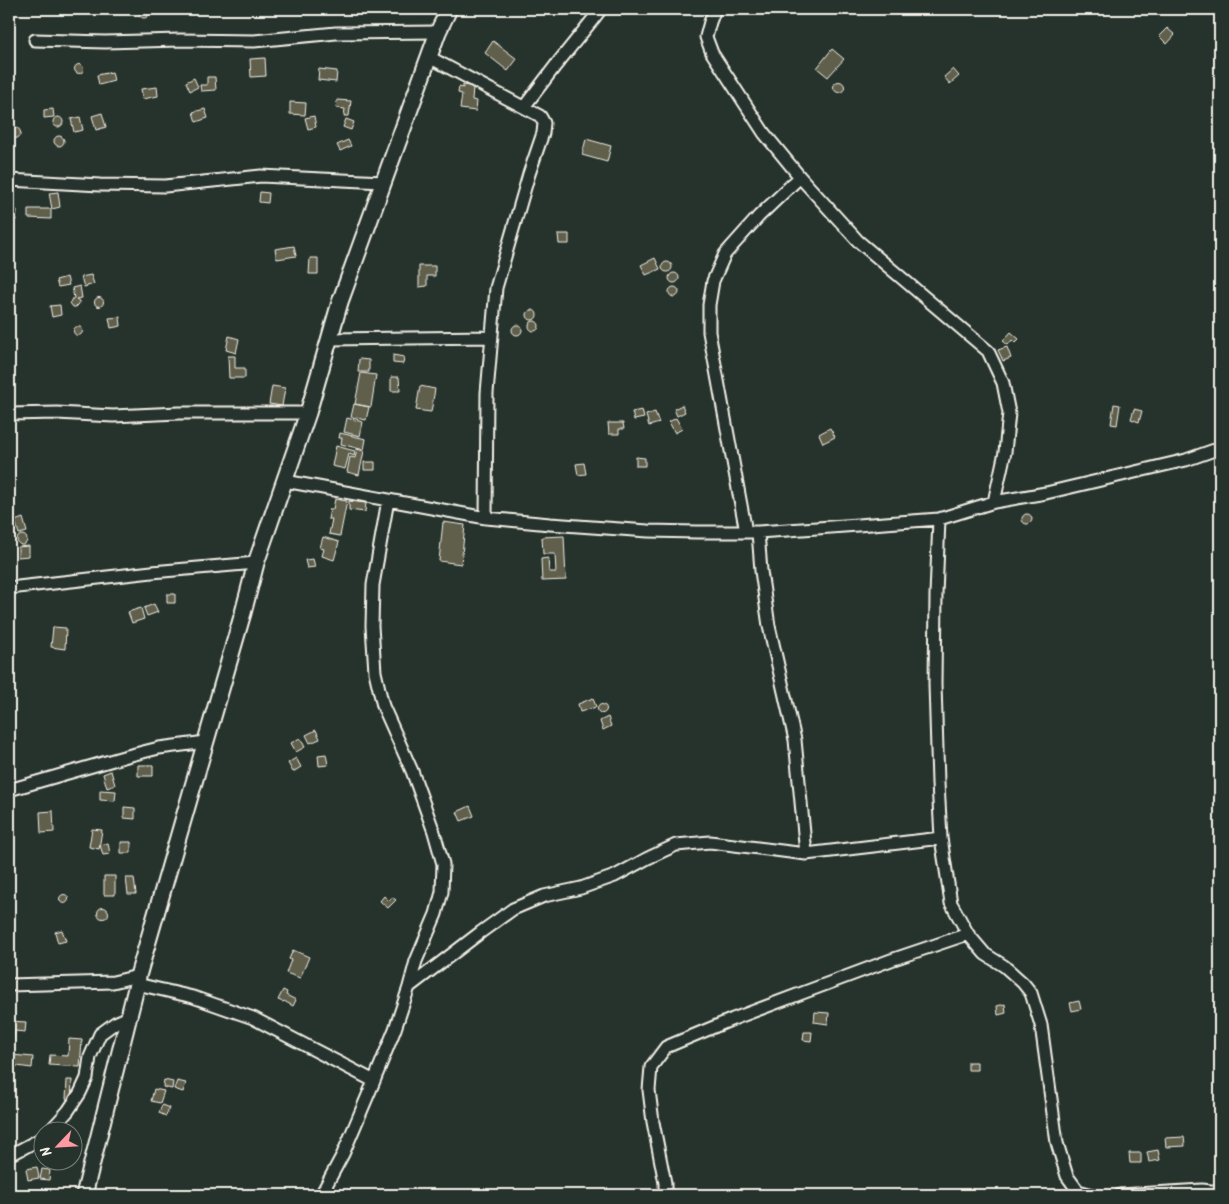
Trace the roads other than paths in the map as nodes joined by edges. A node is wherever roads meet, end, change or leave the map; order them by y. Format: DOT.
graph roads {
  1 [pos="449,9"];
  2 [pos="600,9"];
  3 [pos="715,9"];
  4 [pos="438,32"];
  5 [pos="35,40"];
  6 [pos="429,57"];
  7 [pos="524,107"];
  8 [pos="800,177"];
  9 [pos="9,180"];
  10 [pos="383,182"];
  11 [pos="492,337"];
  12 [pos="330,338"];
  13 [pos="308,413"];
  14 [pos="9,414"];
  15 [pos="1220,448"];
  16 [pos="285,480"];
  17 [pos="388,500"];
  18 [pos="994,502"];
  19 [pos="486,518"];
  20 [pos="939,518"];
  21 [pos="752,532"];
  22 [pos="256,564"];
  23 [pos="9,588"];
  24 [pos="206,742"];
  25 [pos="9,790"];
  26 [pos="942,838"];
  27 [pos="806,854"];
  28 [pos="968,934"];
  29 [pos="138,980"];
  30 [pos="9,985"];
  31 [pos="409,987"];
  32 [pos="129,1016"];
  33 [pos="374,1082"];
  34 [pos="59,1122"];
  35 [pos="32,1143"];
  36 [pos="9,1153"];
  37 [pos="1220,1192"];
  38 [pos="84,1195"];
  39 [pos="321,1195"];
  40 [pos="665,1195"];
  41 [pos="1093,1195"];
  42 [pos="1120,1195"];
  1 -- 4 [label="main road"];
  2 -- 7 [label="street"];
  3 -- 8 [label="street"];
  4 -- 5 [label="street"];
  4 -- 6 [label="main road"];
  6 -- 7 [label="street"];
  6 -- 10 [label="main road"];
  7 -- 11 [label="street"];
  8 -- 18 [label="street"];
  8 -- 21 [label="street"];
  9 -- 10 [label="street"];
  10 -- 12 [label="main road"];
  11 -- 12 [label="street"];
  11 -- 19 [label="street"];
  12 -- 13 [label="main road"];
  13 -- 14 [label="street"];
  13 -- 16 [label="main road"];
  15 -- 18 [label="street"];
  16 -- 17 [label="street"];
  16 -- 22 [label="main road"];
  17 -- 19 [label="street"];
  17 -- 31 [label="street"];
  18 -- 20 [label="street"];
  19 -- 21 [label="street"];
  20 -- 21 [label="street"];
  20 -- 26 [label="street"];
  21 -- 27 [label="street"];
  22 -- 23 [label="street"];
  22 -- 24 [label="main road"];
  24 -- 25 [label="street"];
  24 -- 29 [label="main road"];
  26 -- 27 [label="street"];
  26 -- 28 [label="street"];
  27 -- 31 [label="street"];
  28 -- 40 [label="street"];
  28 -- 41 [label="street"];
  29 -- 30 [label="street"];
  29 -- 32 [label="main road"];
  29 -- 33 [label="street"];
  31 -- 33 [label="street"];
  32 -- 34 [label="street"];
  32 -- 38 [label="main road"];
  33 -- 39 [label="street"];
  35 -- 36 [label="street"];
  37 -- 42 [label="street"];
}
